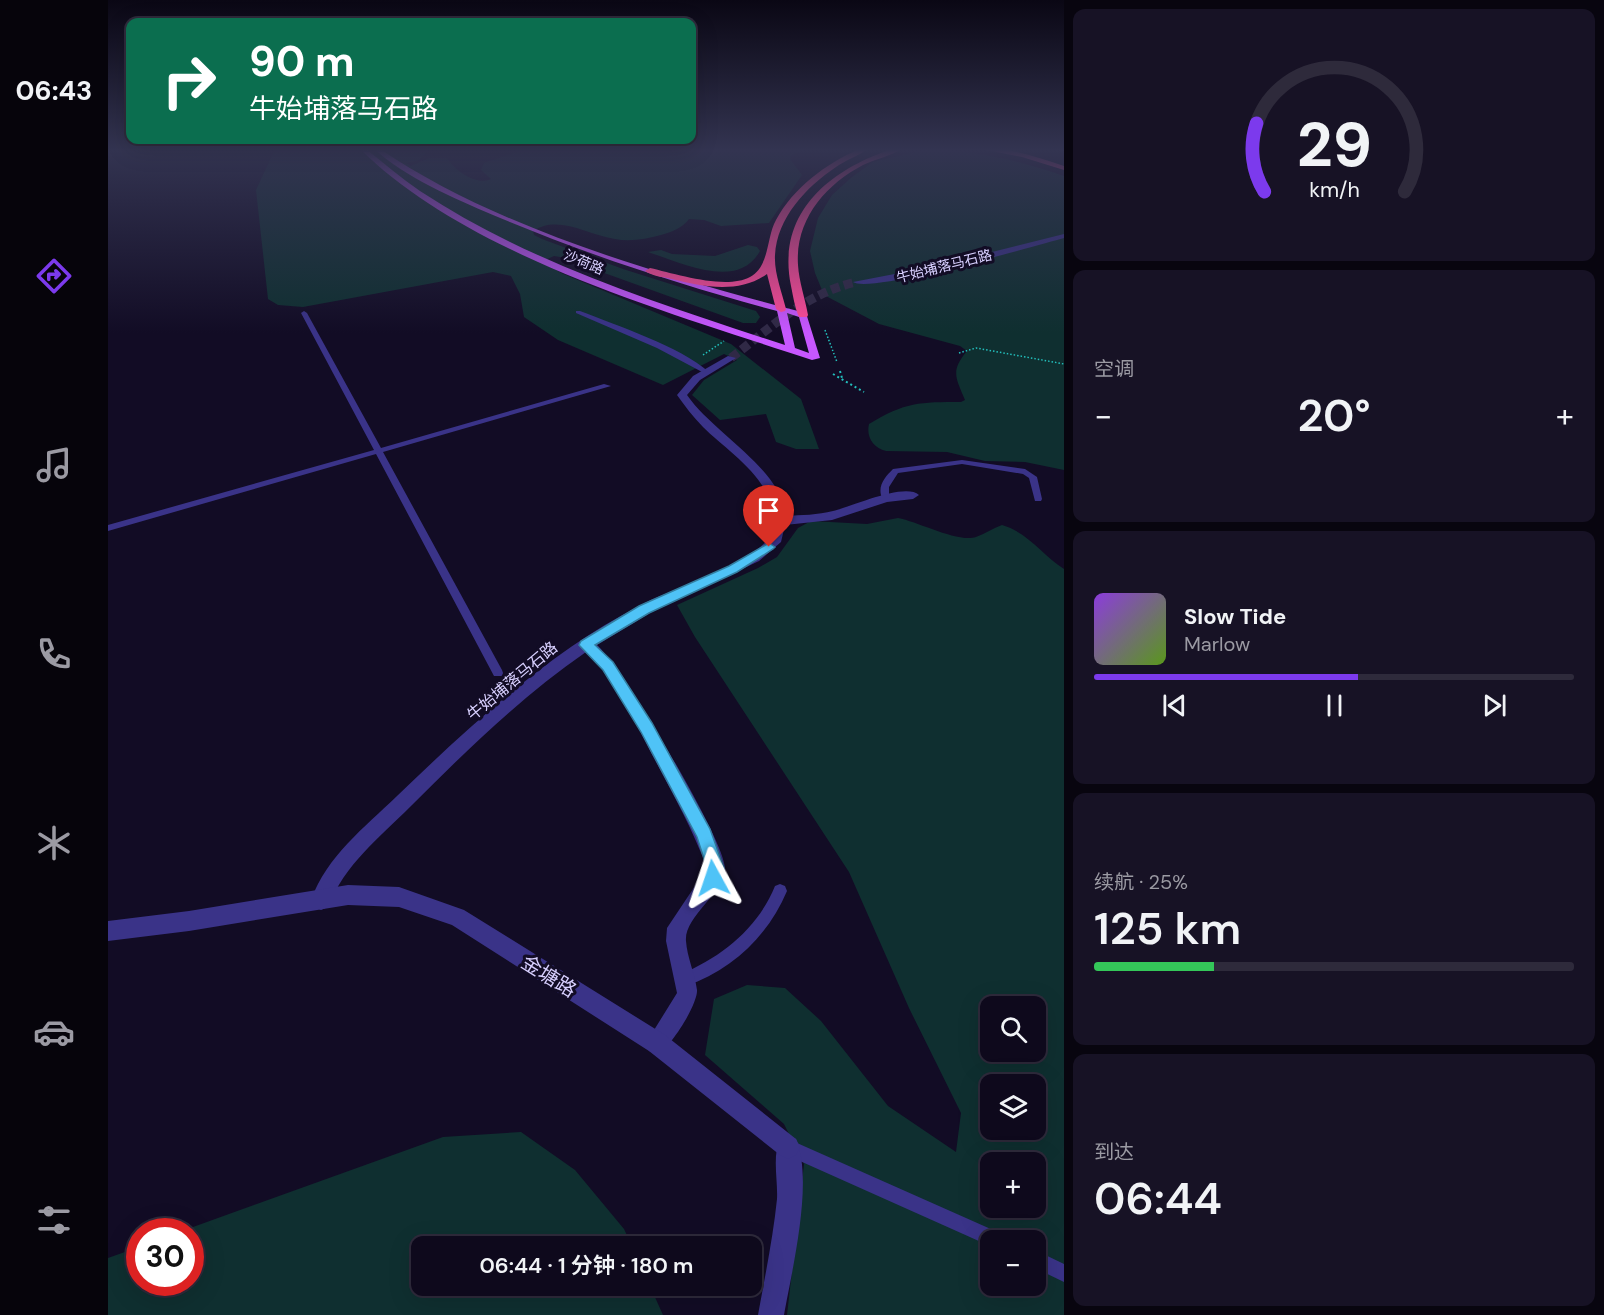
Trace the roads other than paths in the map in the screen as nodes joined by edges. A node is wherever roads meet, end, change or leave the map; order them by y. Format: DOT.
graph roads {
  1 [pos="447,210"];
  2 [pos="487,210"];
  3 [pos="786,210"];
  4 [pos="805,210"];
  5 [pos="1064,236"];
  6 [pos="770,255"];
  7 [pos="650,271"];
  8 [pos="857,282"];
  9 [pos="781,309"];
  10 [pos="578,312"];
  11 [pos="304,313"];
  12 [pos="803,315"];
  13 [pos="791,350"];
  14 [pos="731,358"];
  15 [pos="706,372"];
  16 [pos="607,386"];
  17 [pos="378,451"];
  18 [pos="913,495"];
  19 [pos="886,498"];
  20 [pos="1038,499"];
  21 [pos="779,521"];
  22 [pos="108,528"];
  23 [pos="586,645"];
  24 [pos="498,672"];
  25 [pos="780,891"];
  26 [pos="321,900"];
  27 [pos="108,931"];
  28 [pos="686,979"];
  29 [pos="657,1043"];
  30 [pos="788,1147"];
  31 [pos="980,1233"];
  32 [pos="1046,1264"];
  33 [pos="1064,1273"];
  34 [pos="771,1315"];
  1 -- 13 [label="main road, 沙荷路"];
  2 -- 7 [label="main road, 沙荷路"];
  3 -- 6 [label="highway"];
  4 -- 12 [label="highway"];
  5 -- 8 [label="street, 牛始埔落马石路"];
  6 -- 7 [label="highway"];
  6 -- 9 [label="highway"];
  7 -- 9 [label="main road, 沙荷路"];
  9 -- 12 [label="main road, 沙荷路"];
  9 -- 13 [label="main road"];
  10 -- 15 [label="lane"];
  11 -- 17 [label="lane"];
  12 -- 13 [label="main road, 沙荷路"];
  14 -- 15 [label="street"];
  15 -- 21 [label="street"];
  16 -- 17 [label="lane"];
  17 -- 22 [label="lane"];
  17 -- 24 [label="lane"];
  18 -- 19 [label="street"];
  19 -- 20 [label="lane"];
  19 -- 21 [label="street"];
  21 -- 23 [label="street, 牛始埔落马石路"];
  23 -- 26 [label="street, 牛始埔落马石路"];
  23 -- 28 [label="street"];
  25 -- 28 [label="lane"];
  26 -- 27 [label="street, 金塘路"];
  26 -- 29 [label="street, 金塘路"];
  28 -- 29 [label="street"];
  29 -- 30 [label="street, 金塘路"];
  30 -- 31 [label="lane"];
  30 -- 34 [label="street"];
  32 -- 33 [label="lane"];
}
